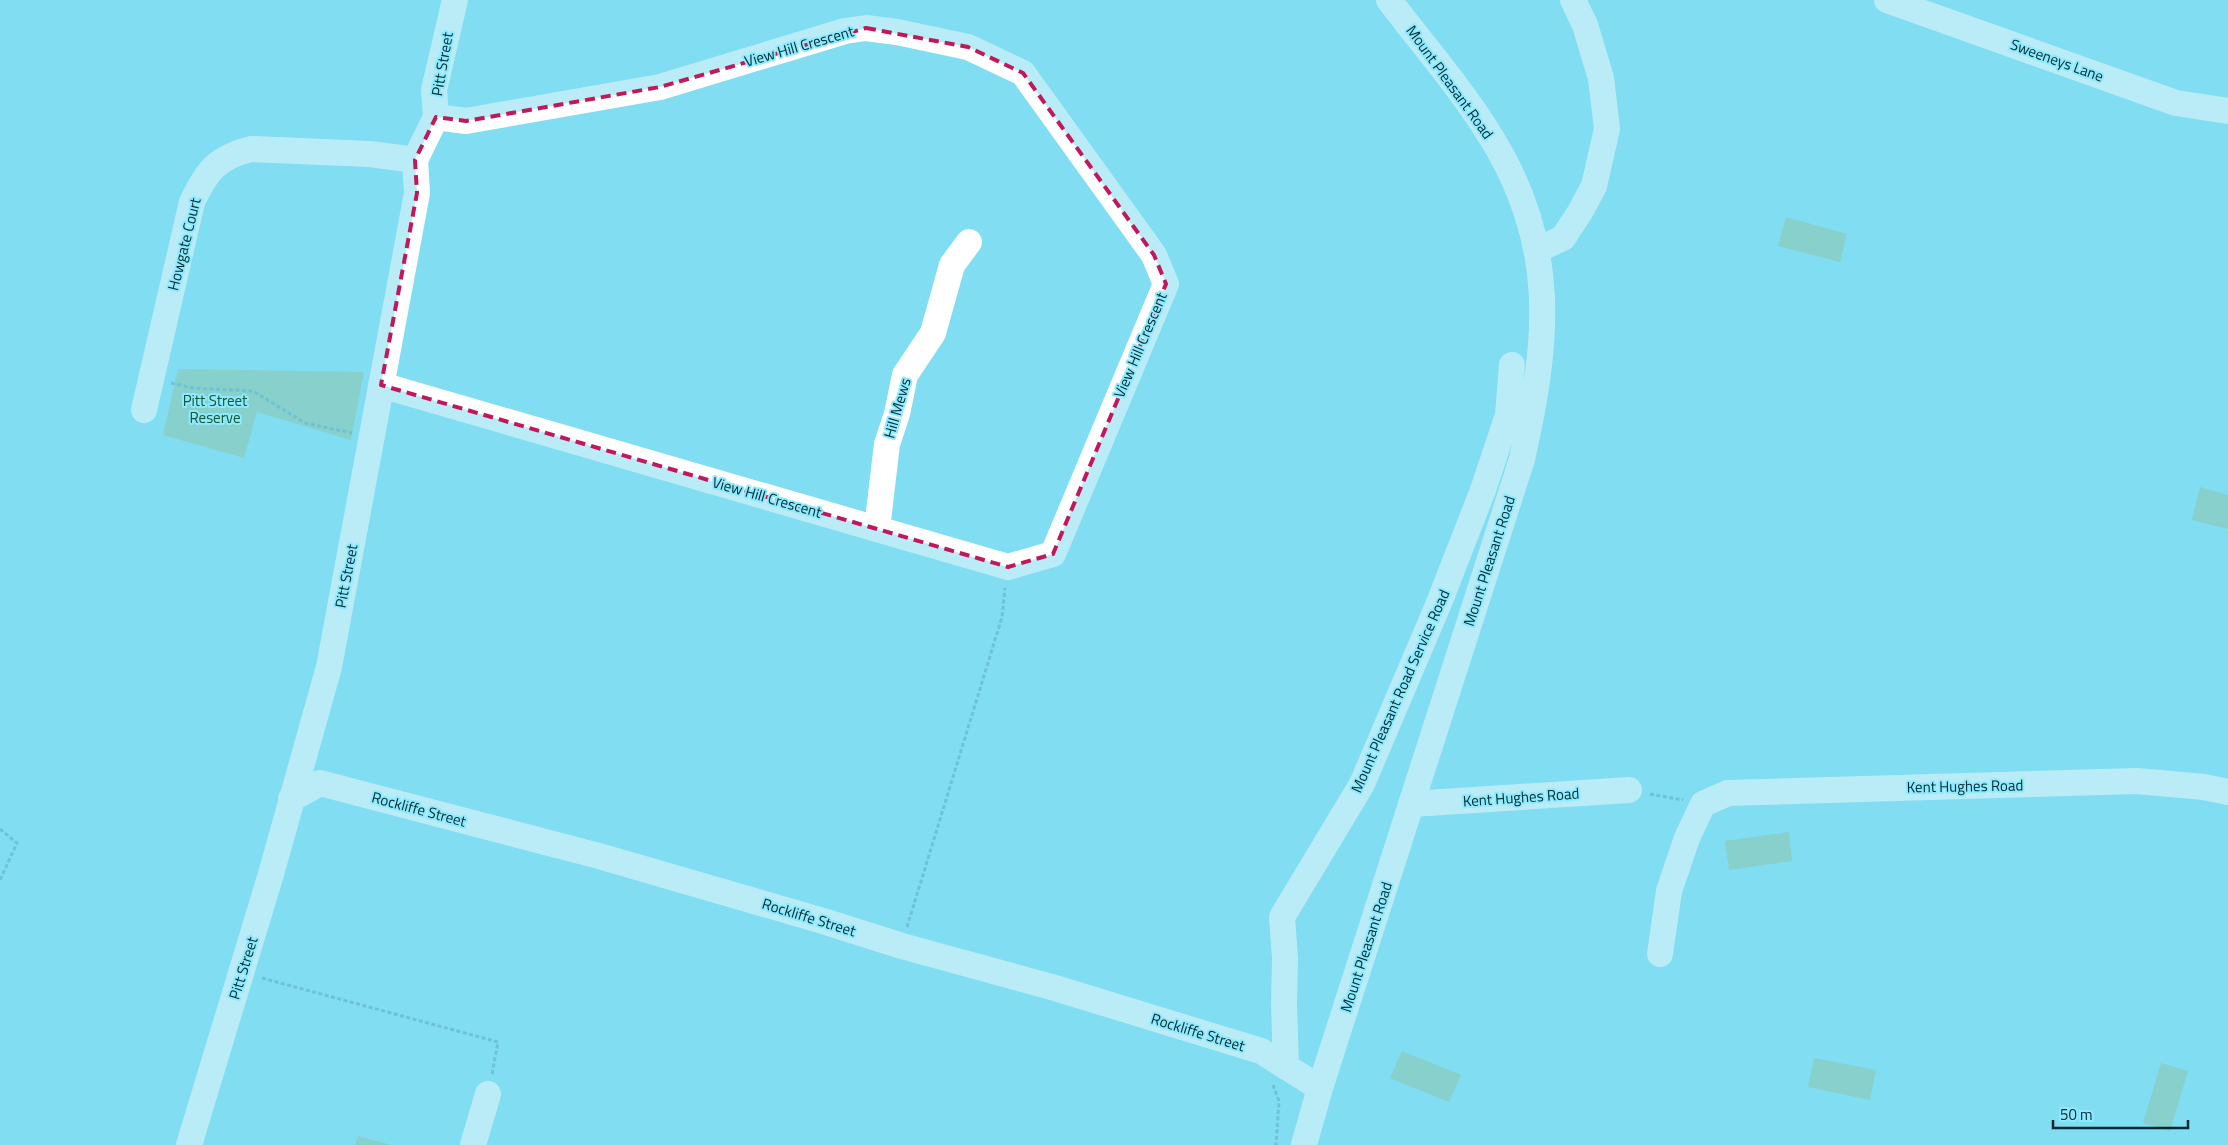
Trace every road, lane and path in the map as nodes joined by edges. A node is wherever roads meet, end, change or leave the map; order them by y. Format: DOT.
graph roads {
  1 [pos="455,0"];
  2 [pos="1389,0"];
  3 [pos="1573,0"];
  4 [pos="1887,0"];
  5 [pos="2228,111"];
  6 [pos="436,117"];
  7 [pos="415,160"];
  8 [pos="969,242"];
  9 [pos="1537,250"];
  10 [pos="1512,365"];
  11 [pos="152,377"];
  12 [pos="381,385"];
  13 [pos="144,410"];
  14 [pos="372,438"];
  15 [pos="877,529"];
  16 [pos="1008,567"];
  17 [pos="1629,790"];
  18 [pos="2228,792"];
  19 [pos="291,799"];
  20 [pos="1412,804"];
  21 [pos="1703,804"];
  22 [pos="0,829"];
  23 [pos="0,880"];
  24 [pos="902,946"];
  25 [pos="1660,954"];
  26 [pos="241,972"];
  27 [pos="1261,1051"];
  28 [pos="1286,1067"];
  29 [pos="1320,1088"];
  30 [pos="488,1094"];
  31 [pos="189,1145"];
  32 [pos="473,1145"];
  33 [pos="1276,1145"];
  34 [pos="1304,1145"];
  1 -- 6 [label="street, Pitt Street"];
  2 -- 9 [label="street, Mount Pleasant Road"];
  3 -- 9 [label="street"];
  4 -- 5 [label="street, Sweeneys Lane"];
  6 -- 7 [label="street, Pitt Street"];
  6 -- 16 [label="street, View Hill Crescent"];
  7 -- 11 [label="street, Howgate Court"];
  7 -- 12 [label="street, Pitt Street"];
  8 -- 15 [label="street, Hill Mews"];
  9 -- 20 [label="street, Mount Pleasant Road"];
  10 -- 28 [label="street, Mount Pleasant Road Service Road"];
  11 -- 13 [label="street, Howgate Court"];
  11 -- 14 [label="path"];
  12 -- 14 [label="street, Pitt Street"];
  12 -- 15 [label="street, View Hill Crescent"];
  14 -- 19 [label="street, Pitt Street"];
  15 -- 16 [label="street, View Hill Crescent"];
  16 -- 24 [label="path"];
  17 -- 20 [label="street, Kent Hughes Road"];
  17 -- 21 [label="path"];
  18 -- 21 [label="street, Kent Hughes Road"];
  19 -- 24 [label="street, Rockliffe Street"];
  19 -- 26 [label="street, Pitt Street"];
  20 -- 29 [label="street, Mount Pleasant Road"];
  21 -- 25 [label="street"];
  22 -- 23 [label="path"];
  24 -- 27 [label="street, Rockliffe Street"];
  26 -- 30 [label="path"];
  26 -- 31 [label="street, Pitt Street"];
  27 -- 28 [label="street, Rockliffe Street"];
  27 -- 33 [label="path"];
  28 -- 29 [label="street, Rockliffe Street"];
  29 -- 34 [label="street, Mount Pleasant Road"];
  30 -- 32 [label="street"];
}
